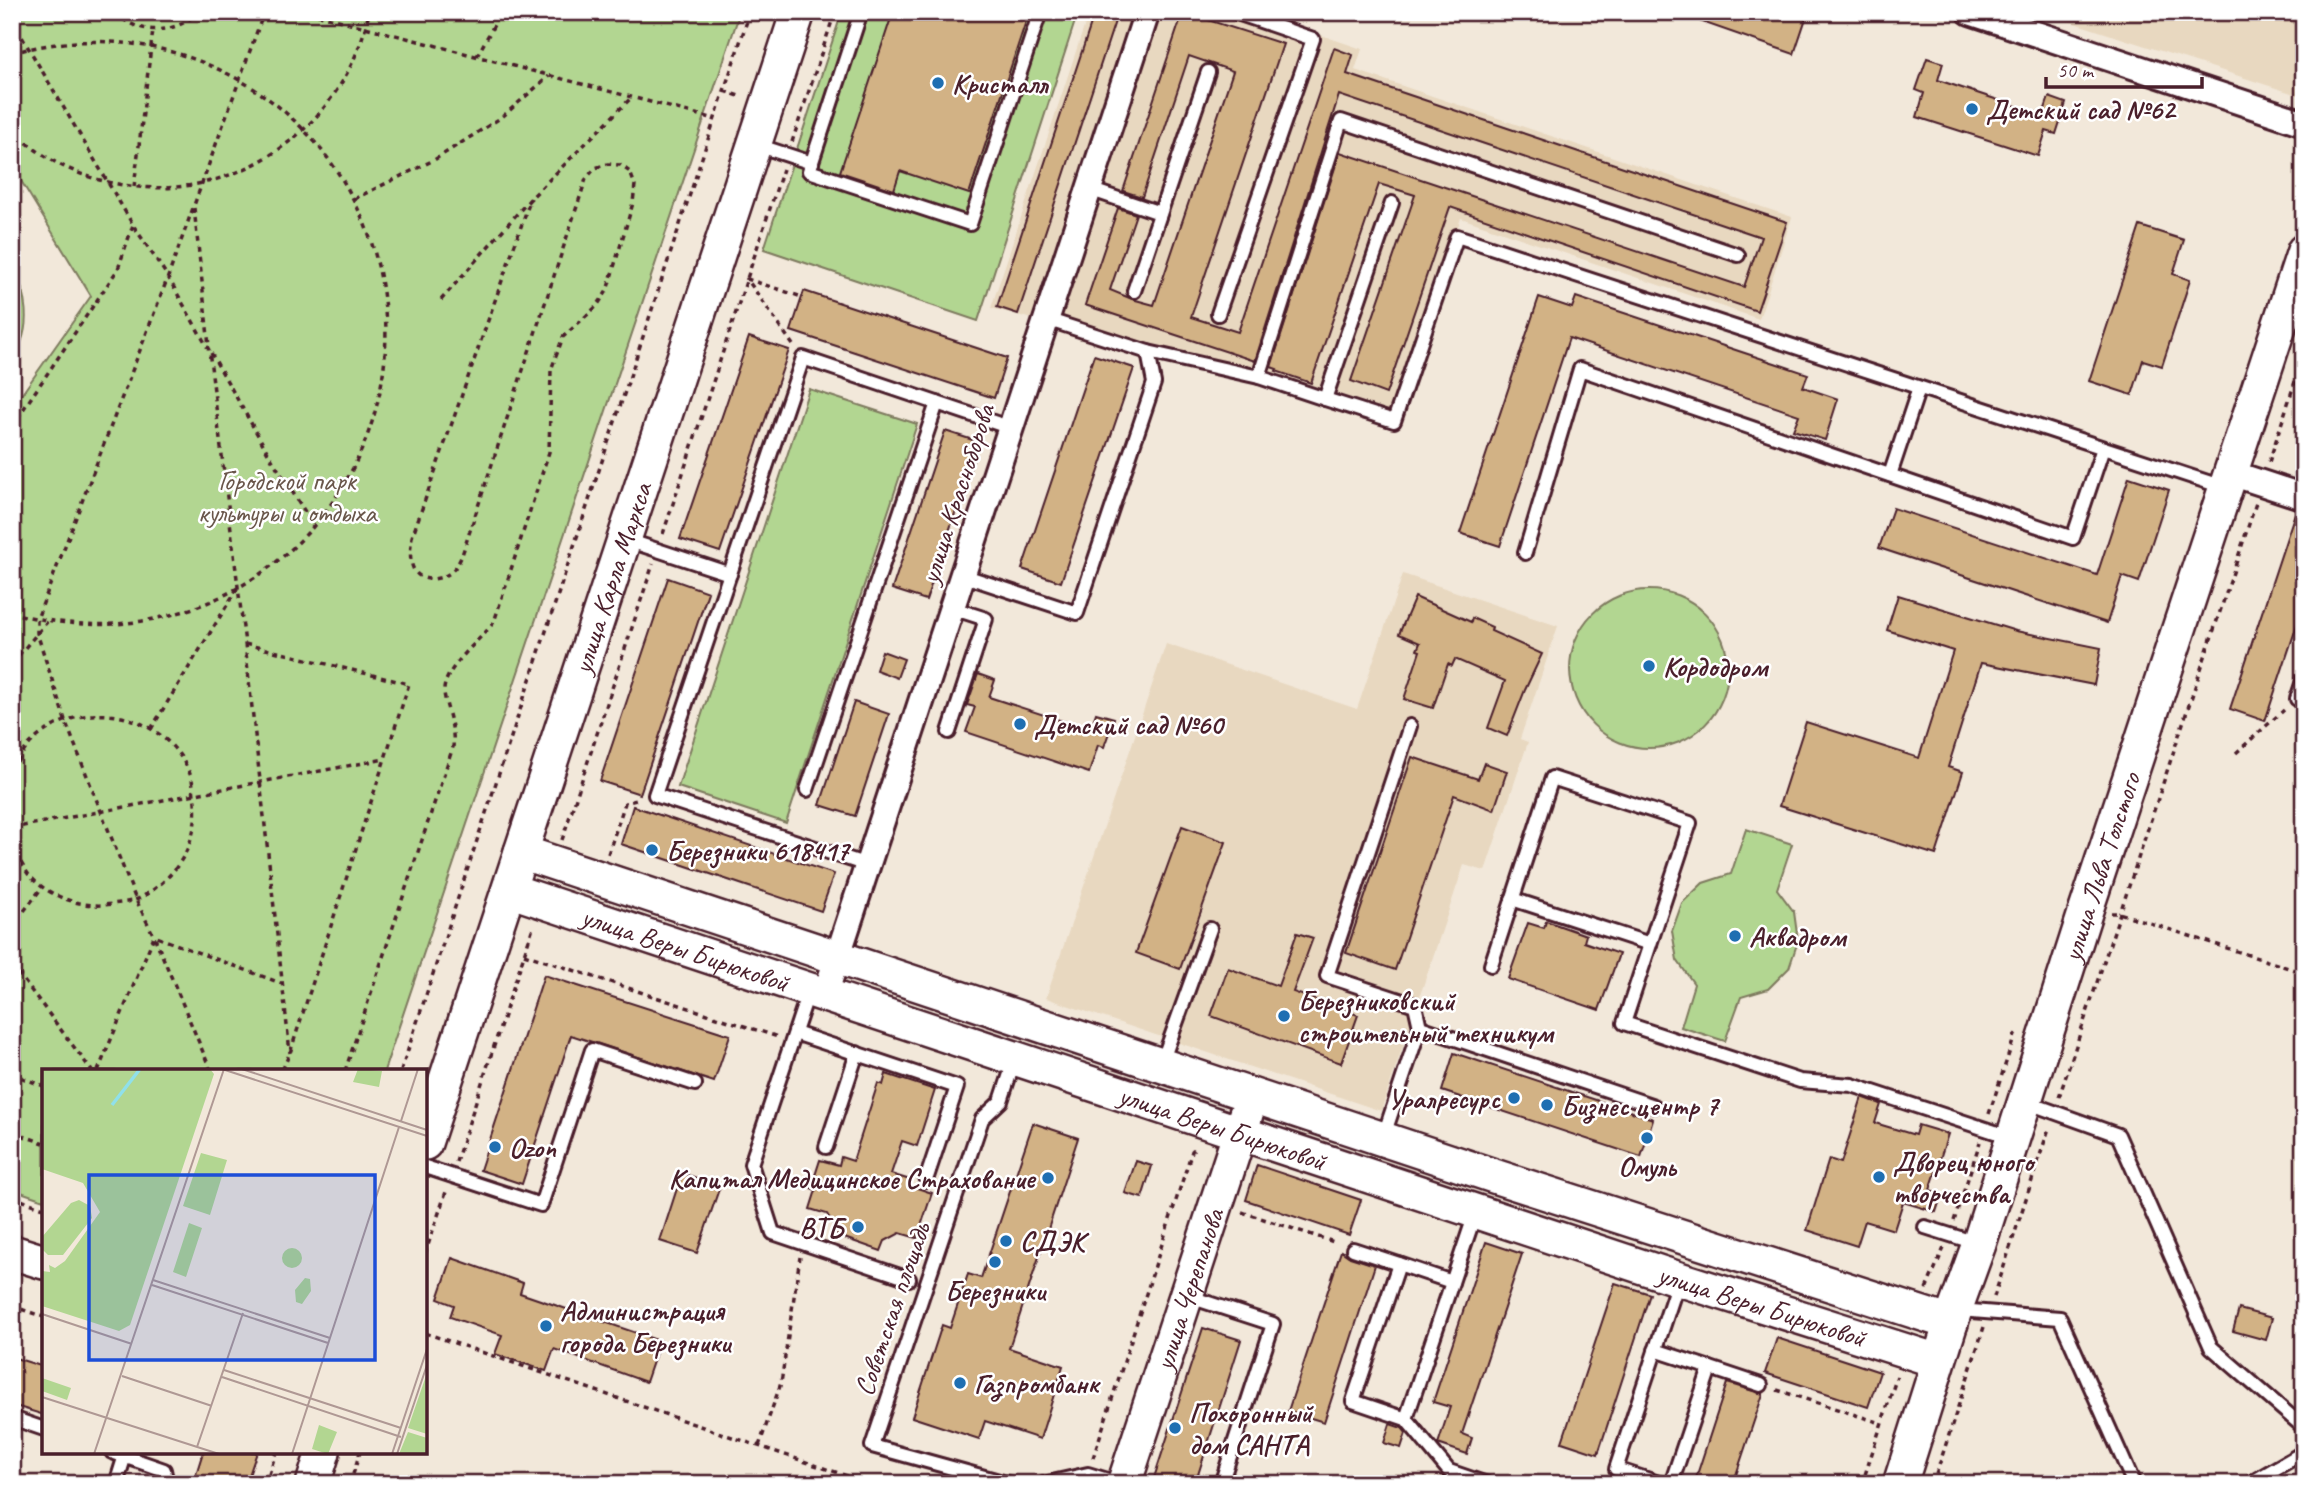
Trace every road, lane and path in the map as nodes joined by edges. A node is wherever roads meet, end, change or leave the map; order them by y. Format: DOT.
graph roads {
  1 [pos="116,12"];
  2 [pos="198,12"];
  3 [pos="264,12"];
  4 [pos="308,12"];
  5 [pos="369,12"];
  6 [pos="501,12"];
  7 [pos="750,12"];
  8 [pos="798,12"];
  9 [pos="835,12"];
  10 [pos="861,12"];
  11 [pos="1040,12"];
  12 [pos="1147,12"];
  13 [pos="1234,12"];
  14 [pos="1970,12"];
  15 [pos="12,20"];
  16 [pos="366,27"];
  17 [pos="153,30"];
  18 [pos="151,47"];
  19 [pos="29,48"];
  20 [pos="12,53"];
  21 [pos="477,56"];
  22 [pos="1208,72"];
  23 [pos="549,75"];
  24 [pos="239,80"];
  25 [pos="632,97"];
  26 [pos="715,119"];
  27 [pos="2304,123"];
  28 [pos="12,129"];
  29 [pos="304,130"];
  30 [pos="754,144"];
  31 [pos="788,155"];
  32 [pos="812,163"];
  33 [pos="109,183"];
  34 [pos="202,183"];
  35 [pos="134,187"];
  36 [pos="1089,189"];
  37 [pos="531,198"];
  38 [pos="354,199"];
  39 [pos="1392,203"];
  40 [pos="194,206"];
  41 [pos="1160,213"];
  42 [pos="133,225"];
  43 [pos="1738,255"];
  44 [pos="2301,272"];
  45 [pos="168,277"];
  46 [pos="747,279"];
  47 [pos="1134,291"];
  48 [pos="802,297"];
  49 [pos="441,300"];
  50 [pos="1218,314"];
  51 [pos="1046,320"];
  52 [pos="209,350"];
  53 [pos="1148,352"];
  54 [pos="2304,355"];
  55 [pos="803,358"];
  56 [pos="1259,377"];
  57 [pos="1919,388"];
  58 [pos="1325,399"];
  59 [pos="937,403"];
  60 [pos="12,426"];
  61 [pos="1011,428"];
  62 [pos="2103,448"];
  63 [pos="1890,475"];
  64 [pos="2229,481"];
  65 [pos="2262,484"];
  66 [pos="2304,498"];
  67 [pos="314,526"];
  68 [pos="624,539"];
  69 [pos="657,550"];
  70 [pos="1525,553"];
  71 [pos="730,574"];
  72 [pos="962,575"];
  73 [pos="238,587"];
  74 [pos="951,608"];
  75 [pos="12,613"];
  76 [pos="37,620"];
  77 [pos="48,621"];
  78 [pos="37,633"];
  79 [pos="245,644"];
  80 [pos="12,663"];
  81 [pos="2304,678"];
  82 [pos="2300,700"];
  83 [pos="65,720"];
  84 [pos="1410,726"];
  85 [pos="151,729"];
  86 [pos="949,732"];
  87 [pos="2178,733"];
  88 [pos="2236,752"];
  89 [pos="384,760"];
  90 [pos="12,770"];
  91 [pos="261,783"];
  92 [pos="807,790"];
  93 [pos="195,796"];
  94 [pos="625,803"];
  95 [pos="102,813"];
  96 [pos="12,828"];
  97 [pos="12,848"];
  98 [pos="521,852"];
  99 [pos="554,863"];
  100 [pos="605,863"];
  101 [pos="867,866"];
  102 [pos="43,886"];
  103 [pos="509,890"];
  104 [pos="1512,899"];
  105 [pos="136,900"];
  106 [pos="542,901"];
  107 [pos="2085,914"];
  108 [pos="12,928"];
  109 [pos="1210,929"];
  110 [pos="154,936"];
  111 [pos="1650,944"];
  112 [pos="524,954"];
  113 [pos="837,957"];
  114 [pos="12,965"];
  115 [pos="1491,965"];
  116 [pos="2304,973"];
  117 [pos="283,984"];
  118 [pos="817,993"];
  119 [pos="1420,1027"];
  120 [pos="2015,1035"];
  121 [pos="793,1037"];
  122 [pos="290,1053"];
  123 [pos="857,1053"];
  124 [pos="1015,1058"];
  125 [pos="1161,1065"];
  126 [pos="90,1069"];
  127 [pos="99,1069"];
  128 [pos="210,1069"];
  129 [pos="283,1069"];
  130 [pos="346,1069"];
  131 [pos="402,1069"];
  132 [pos="12,1074"];
  133 [pos="695,1084"];
  134 [pos="42,1085"];
  135 [pos="1252,1095"];
  136 [pos="2026,1101"];
  137 [pos="1654,1106"];
  138 [pos="12,1132"];
  139 [pos="1240,1133"];
  140 [pos="1999,1133"];
  141 [pos="427,1137"];
  142 [pos="1383,1139"];
  143 [pos="42,1142"];
  144 [pos="825,1147"];
  145 [pos="1192,1151"];
  146 [pos="427,1168"];
  147 [pos="451,1176"];
  148 [pos="1500,1178"];
  149 [pos="926,1180"];
  150 [pos="12,1197"];
  151 [pos="42,1207"];
  152 [pos="1236,1210"];
  153 [pos="1481,1213"];
  154 [pos="1925,1227"];
  155 [pos="1964,1239"];
  156 [pos="803,1243"];
  157 [pos="427,1248"];
  158 [pos="1353,1248"];
  159 [pos="1399,1264"];
  160 [pos="909,1279"];
  161 [pos="1679,1279"];
  162 [pos="1452,1282"];
  163 [pos="1186,1296"];
  164 [pos="12,1306"];
  165 [pos="1919,1312"];
  166 [pos="42,1316"];
  167 [pos="1953,1316"];
  168 [pos="427,1334"];
  169 [pos="1655,1350"];
  170 [pos="1905,1350"];
  171 [pos="1938,1361"];
  172 [pos="1710,1368"];
  173 [pos="1761,1385"];
  174 [pos="12,1418"];
  175 [pos="1406,1419"];
  176 [pos="1881,1423"];
  177 [pos="42,1428"];
  178 [pos="2304,1432"];
  179 [pos="760,1446"];
  180 [pos="2304,1452"];
  181 [pos="121,1454"];
  182 [pos="275,1454"];
  183 [pos="322,1454"];
  184 [pos="359,1454"];
  185 [pos="1088,1474"];
  186 [pos="116,1484"];
  187 [pos="167,1484"];
  188 [pos="266,1484"];
  189 [pos="313,1484"];
  190 [pos="349,1484"];
  191 [pos="871,1484"];
  192 [pos="1010,1484"];
  193 [pos="1043,1484"];
  194 [pos="1122,1484"];
  195 [pos="1221,1484"];
  196 [pos="1487,1484"];
  197 [pos="1662,1484"];
  198 [pos="1671,1484"];
  199 [pos="1862,1484"];
  200 [pos="1900,1484"];
  201 [pos="2134,1484"];
  202 [pos="2249,1484"];
  1 -- 17 [label="path"];
  2 -- 17 [label="path"];
  3 -- 24 [label="path"];
  4 -- 16 [label="path"];
  5 -- 16 [label="path"];
  6 -- 21 [label="path"];
  7 -- 26 [label="path"];
  8 -- 30 [label="street, улица Карла Маркса"];
  9 -- 31 [label="path"];
  10 -- 32 [label="lane"];
  11 -- 32 [label="lane"];
  12 -- 36 [label="street, улица Красноборова"];
  13 -- 50 [label="lane"];
  14 -- 27 [label="street"];
  15 -- 19 [label="path"];
  16 -- 21 [label="path"];
  16 -- 29 [label="path"];
  17 -- 18 [label="path"];
  18 -- 19 [label="path"];
  18 -- 24 [label="path"];
  18 -- 35 [label="path"];
  19 -- 20 [label="path"];
  19 -- 33 [label="path"];
  21 -- 23 [label="path"];
  22 -- 41 [label="lane"];
  23 -- 25 [label="path"];
  23 -- 38 [label="path"];
  24 -- 29 [label="path"];
  24 -- 34 [label="path"];
  25 -- 26 [label="path"];
  25 -- 37 [label="path"];
  26 -- 131 [label="path"];
  28 -- 33 [label="path"];
  29 -- 34 [label="path"];
  29 -- 38 [label="path"];
  30 -- 31 [label="lane"];
  30 -- 68 [label="street, улица Карла Маркса"];
  31 -- 32 [label="lane"];
  31 -- 46 [label="path"];
  33 -- 35 [label="path"];
  33 -- 42 [label="path"];
  34 -- 35 [label="path"];
  34 -- 40 [label="path"];
  36 -- 41 [label="lane"];
  36 -- 51 [label="street, улица Красноборова"];
  37 -- 49 [label="path"];
  37 -- 130 [label="path"];
  38 -- 67 [label="path"];
  39 -- 58 [label="lane"];
  40 -- 45 [label="path"];
  40 -- 52 [label="path"];
  41 -- 47 [label="lane"];
  42 -- 45 [label="path"];
  42 -- 60 [label="path"];
  43 -- 56 [label="lane"];
  44 -- 64 [label="street, улица Льва Толстого"];
  45 -- 52 [label="path"];
  45 -- 76 [label="path"];
  46 -- 48 [label="path"];
  46 -- 55 [label="path"];
  46 -- 69 [label="path"];
  51 -- 53 [label="lane"];
  51 -- 61 [label="street, улица Красноборова"];
  52 -- 67 [label="path"];
  52 -- 73 [label="path"];
  53 -- 56 [label="lane"];
  53 -- 72 [label="lane"];
  54 -- 65 [label="path"];
  55 -- 59 [label="lane"];
  55 -- 71 [label="lane"];
  56 -- 58 [label="lane"];
  57 -- 58 [label="lane"];
  57 -- 62 [label="lane"];
  57 -- 63 [label="lane"];
  59 -- 61 [label="lane"];
  59 -- 92 [label="lane"];
  61 -- 72 [label="street, улица Красноборова"];
  62 -- 63 [label="lane"];
  62 -- 64 [label="lane"];
  63 -- 70 [label="lane"];
  64 -- 65 [label="street"];
  64 -- 107 [label="street, улица Льва Толстого"];
  65 -- 66 [label="street"];
  65 -- 87 [label="path"];
  67 -- 73 [label="path"];
  68 -- 69 [label="lane"];
  68 -- 98 [label="street, улица Карла Маркса"];
  69 -- 71 [label="lane"];
  69 -- 99 [label="path"];
  71 -- 101 [label="lane"];
  72 -- 74 [label="street, улица Красноборова"];
  73 -- 77 [label="path"];
  73 -- 79 [label="path"];
  73 -- 85 [label="path"];
  74 -- 86 [label="lane"];
  74 -- 101 [label="street, улица Красноборова"];
  75 -- 76 [label="path"];
  76 -- 77 [label="path"];
  76 -- 78 [label="path"];
  77 -- 78 [label="path"];
  78 -- 80 [label="path"];
  78 -- 83 [label="path"];
  79 -- 89 [label="path"];
  79 -- 91 [label="path"];
  81 -- 82 [label="lane"];
  82 -- 88 [label="path"];
  83 -- 85 [label="path"];
  83 -- 90 [label="path"];
  83 -- 95 [label="path"];
  84 -- 119 [label="lane"];
  85 -- 93 [label="path"];
  89 -- 91 [label="path"];
  89 -- 122 [label="path"];
  91 -- 93 [label="path"];
  91 -- 117 [label="path"];
  93 -- 95 [label="path"];
  93 -- 105 [label="path"];
  94 -- 100 [label="path"];
  95 -- 96 [label="path"];
  95 -- 105 [label="path"];
  97 -- 102 [label="path"];
  98 -- 99 [label="street, улица Веры Бирюковой"];
  98 -- 103 [label="street, улица Карла Маркса"];
  99 -- 113 [label="street, улица Веры Бирюковой"];
  101 -- 113 [label="street, улица Красноборова"];
  102 -- 105 [label="path"];
  102 -- 108 [label="path"];
  103 -- 106 [label="street, улица Веры Бирюковой"];
  103 -- 141 [label="street, улица Карла Маркса"];
  104 -- 111 [label="lane"];
  104 -- 111 [label="lane"];
  104 -- 115 [label="lane"];
  105 -- 110 [label="path"];
  106 -- 112 [label="path"];
  106 -- 118 [label="street, улица Веры Бирюковой"];
  107 -- 116 [label="path"];
  107 -- 136 [label="street, улица Льва Толстого"];
  109 -- 125 [label="lane"];
  110 -- 117 [label="path"];
  110 -- 127 [label="path"];
  110 -- 128 [label="path"];
  111 -- 140 [label="lane"];
  112 -- 121 [label="path"];
  112 -- 147 [label="path"];
  113 -- 118 [label="street, улица Красноборова"];
  113 -- 125 [label="street, улица Веры Бирюковой"];
  114 -- 126 [label="path"];
  117 -- 122 [label="path"];
  118 -- 121 [label="lane, Советская площадь"];
  118 -- 124 [label="street, улица Веры Бирюковой"];
  119 -- 137 [label="lane"];
  119 -- 142 [label="lane"];
  120 -- 140 [label="path"];
  121 -- 123 [label="lane"];
  121 -- 156 [label="lane, Советская площадь"];
  122 -- 129 [label="path"];
  123 -- 144 [label="lane"];
  123 -- 149 [label="lane"];
  124 -- 139 [label="street, улица Веры Бирюковой"];
  124 -- 192 [label="lane, Советская площадь"];
  125 -- 135 [label="street, улица Веры Бирюковой"];
  132 -- 134 [label="path"];
  133 -- 147 [label="lane"];
  135 -- 139 [label="street, улица Черепанова"];
  135 -- 142 [label="street, улица Веры Бирюковой"];
  136 -- 140 [label="street, улица Льва Толстого"];
  136 -- 178 [label="lane"];
  138 -- 143 [label="path"];
  139 -- 153 [label="street, улица Веры Бирюковой"];
  139 -- 163 [label="street, улица Черепанова"];
  140 -- 155 [label="street, улица Льва Толстого"];
  140 -- 155 [label="path"];
  142 -- 148 [label="street, улица Веры Бирюковой"];
  145 -- 185 [label="path"];
  146 -- 147 [label="lane"];
  147 -- 157 [label="path"];
  148 -- 153 [label="street"];
  148 -- 165 [label="street, улица Веры Бирюковой"];
  150 -- 151 [label="path"];
  152 -- 158 [label="path"];
  153 -- 161 [label="street, улица Веры Бирюковой"];
  153 -- 162 [label="lane"];
  154 -- 155 [label="lane"];
  155 -- 165 [label="path"];
  155 -- 167 [label="street, улица Льва Толстого"];
  156 -- 160 [label="lane, Советская площадь"];
  156 -- 179 [label="path"];
  158 -- 159 [label="lane"];
  159 -- 162 [label="lane"];
  159 -- 175 [label="lane"];
  161 -- 169 [label="lane"];
  161 -- 170 [label="street, улица Веры Бирюковой"];
  162 -- 175 [label="lane"];
  163 -- 194 [label="street, улица Черепанова"];
  163 -- 195 [label="lane"];
  164 -- 166 [label="path"];
  165 -- 167 [label="street, улица Веры Бирюковой"];
  167 -- 171 [label="street, улица Льва Толстого"];
  167 -- 201 [label="lane"];
  168 -- 179 [label="path"];
  169 -- 172 [label="lane"];
  169 -- 197 [label="lane"];
  170 -- 171 [label="street, улица Веры Бирюковой"];
  170 -- 176 [label="path"];
  171 -- 200 [label="street, улица Льва Толстого"];
  172 -- 173 [label="lane"];
  172 -- 198 [label="lane"];
  173 -- 176 [label="path"];
  174 -- 177 [label="lane"];
  175 -- 196 [label="lane"];
  176 -- 199 [label="path"];
  179 -- 191 [label="path"];
  180 -- 202 [label="lane"];
  181 -- 186 [label="lane"];
  181 -- 187 [label="lane"];
  182 -- 188 [label="path"];
  183 -- 189 [label="street"];
  184 -- 190 [label="path"];
  185 -- 193 [label="lane"];
  185 -- 194 [label="lane"];
}
